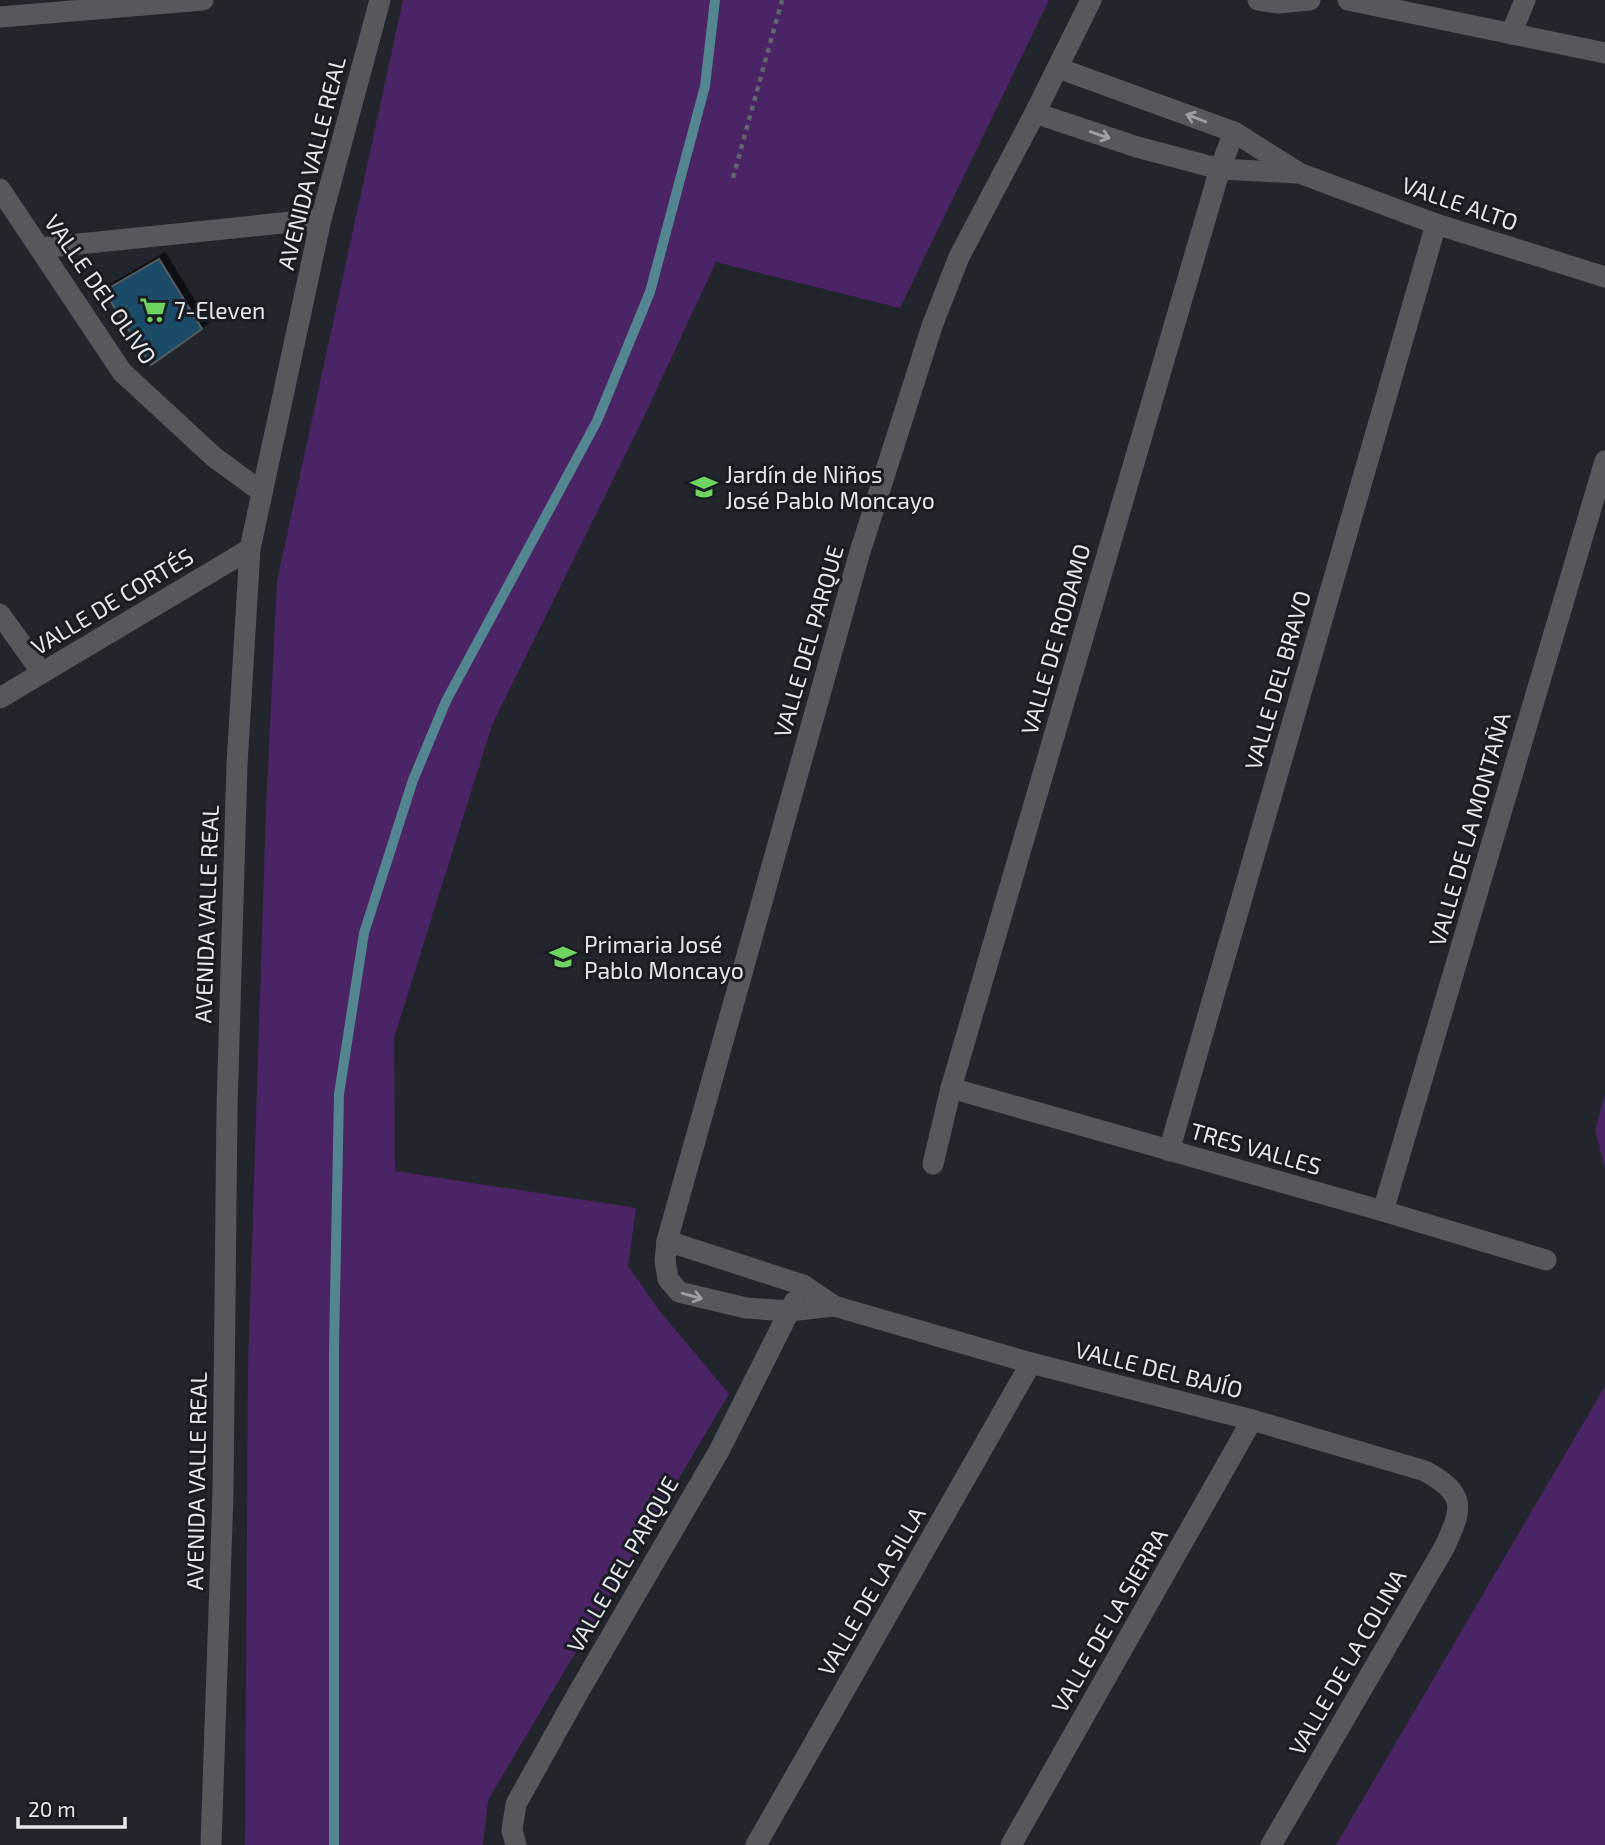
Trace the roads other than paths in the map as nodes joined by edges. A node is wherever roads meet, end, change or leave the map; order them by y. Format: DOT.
graph roads {
  1 [pos="203,0"];
  2 [pos="380,0"];
  3 [pos="1091,0"];
  4 [pos="1310,0"];
  5 [pos="1348,0"];
  6 [pos="1525,0"];
  7 [pos="1272,1"];
  8 [pos="24,8"];
  9 [pos="0,17"];
  10 [pos="1511,34"];
  11 [pos="1605,53"];
  12 [pos="1058,68"];
  13 [pos="1035,113"];
  14 [pos="1234,132"];
  15 [pos="1220,169"];
  16 [pos="1299,173"];
  17 [pos="0,189"];
  18 [pos="321,219"];
  19 [pos="1436,224"];
  20 [pos="40,248"];
  21 [pos="1605,277"];
  22 [pos="1605,461"];
  23 [pos="262,492"];
  24 [pos="250,549"];
  25 [pos="0,614"];
  26 [pos="42,673"];
  27 [pos="0,698"];
  28 [pos="951,1088"];
  29 [pos="1169,1150"];
  30 [pos="933,1164"];
  31 [pos="1383,1211"];
  32 [pos="667,1241"];
  33 [pos="1546,1260"];
  34 [pos="803,1285"];
  35 [pos="834,1306"];
  36 [pos="789,1311"];
  37 [pos="1031,1363"];
  38 [pos="1252,1420"];
  39 [pos="1458,1503"];
  40 [pos="211,1845"];
  41 [pos="516,1845"];
  42 [pos="756,1845"];
  43 [pos="1011,1845"];
  44 [pos="1272,1845"];
  1 -- 8 [label="street"];
  2 -- 18 [label="street, AVENIDA VALLE REAL"];
  3 -- 12 [label="street, VALLE DEL PARQUE"];
  4 -- 7 [label="street"];
  5 -- 10 [label="street"];
  6 -- 10 [label="street"];
  8 -- 9 [label="street"];
  10 -- 11 [label="street"];
  12 -- 13 [label="street, VALLE DEL PARQUE"];
  14 -- 12 [label="street, VALLE ALTO, one-way"];
  13 -- 15 [label="street, VALLE ALTO, one-way"];
  13 -- 32 [label="street, VALLE DEL PARQUE"];
  14 -- 15 [label="street, VALLE DE RODAMO"];
  14 -- 16 [label="street, VALLE ALTO"];
  15 -- 16 [label="street, VALLE ALTO"];
  15 -- 28 [label="street, VALLE DE RODAMO"];
  16 -- 19 [label="street, VALLE ALTO"];
  17 -- 20 [label="street, VALLE DEL OLIVO"];
  18 -- 20 [label="street"];
  18 -- 23 [label="street, AVENIDA VALLE REAL"];
  19 -- 21 [label="street, VALLE ALTO"];
  19 -- 29 [label="street, VALLE DEL BRAVO"];
  20 -- 23 [label="street, VALLE DEL OLIVO"];
  22 -- 31 [label="street, VALLE DE LA MONTAÑA"];
  23 -- 24 [label="street, AVENIDA VALLE REAL"];
  24 -- 26 [label="street, VALLE DE CORTÉS"];
  24 -- 40 [label="street, AVENIDA VALLE REAL"];
  25 -- 26 [label="street"];
  26 -- 27 [label="street, VALLE DE CORTÉS"];
  28 -- 29 [label="street, TRES VALLES"];
  28 -- 30 [label="street, VALLE DE RODAMO"];
  29 -- 31 [label="street, TRES VALLES"];
  31 -- 33 [label="street, TRES VALLES"];
  32 -- 34 [label="street"];
  32 -- 36 [label="street, VALLE DEL PARQUE, one-way"];
  34 -- 35 [label="street, VALLE DEL BAJÍO"];
  34 -- 36 [label="street, VALLE DEL PARQUE"];
  35 -- 36 [label="street, VALLE DEL BAJÍO"];
  35 -- 37 [label="street, VALLE DEL BAJÍO"];
  36 -- 41 [label="street, VALLE DEL PARQUE"];
  37 -- 38 [label="street, VALLE DEL BAJÍO"];
  37 -- 42 [label="street, VALLE DE LA SILLA"];
  38 -- 39 [label="street, VALLE DEL BAJÍO"];
  38 -- 43 [label="street, VALLE DE LA SIERRA"];
  39 -- 44 [label="street, VALLE DE LA COLINA"];
}
